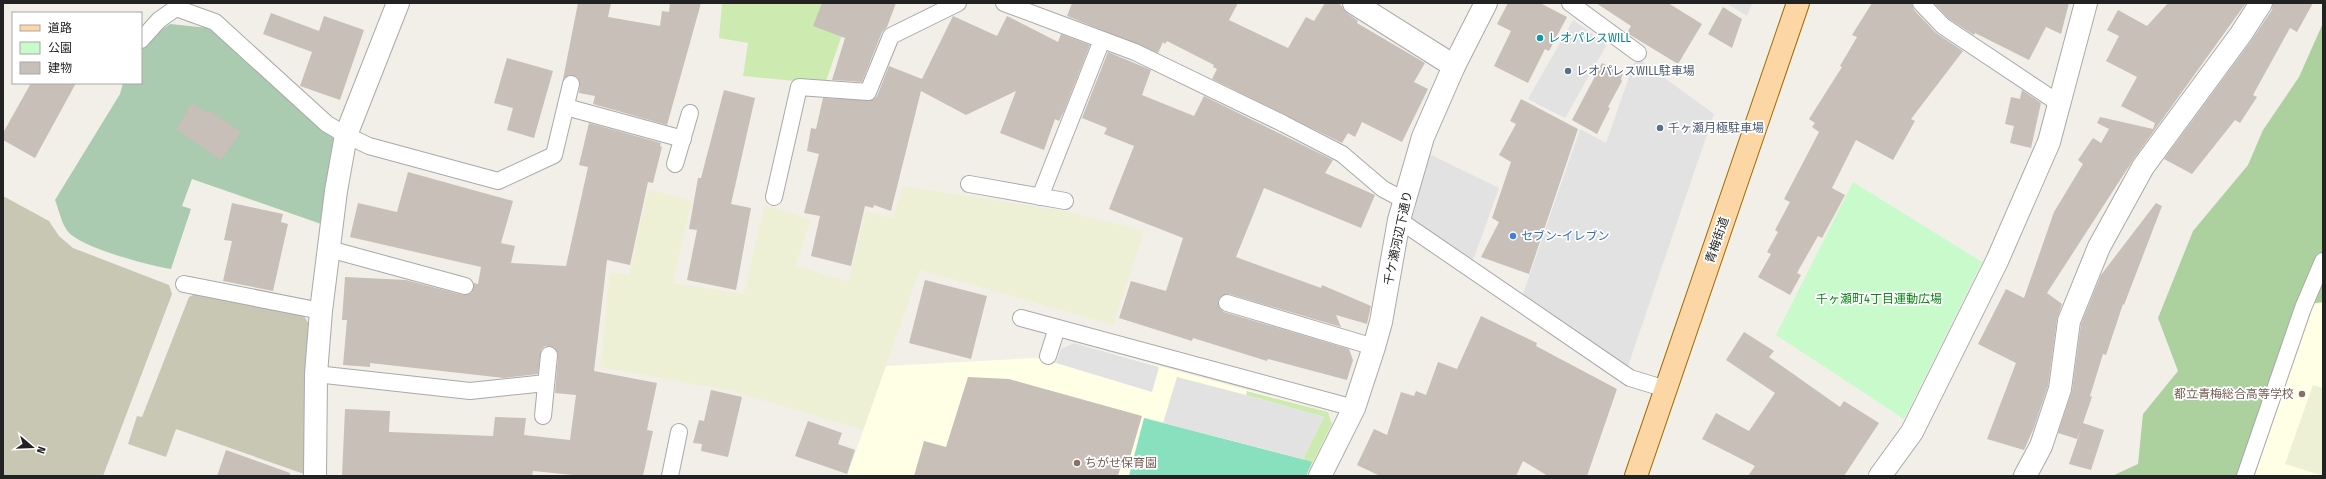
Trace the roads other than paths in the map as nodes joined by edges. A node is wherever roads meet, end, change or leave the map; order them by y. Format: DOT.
graph roads {
  1 [pos="398,3"];
  2 [pos="958,3"];
  3 [pos="1004,3"];
  4 [pos="1354,3"];
  5 [pos="1486,3"];
  6 [pos="1570,3"];
  7 [pos="1798,3"];
  8 [pos="1921,3"];
  9 [pos="2086,3"];
  10 [pos="2261,3"];
  11 [pos="175,5"];
  12 [pos="142,39"];
  13 [pos="1102,40"];
  14 [pos="1638,53"];
  15 [pos="1454,66"];
  16 [pos="571,84"];
  17 [pos="2060,104"];
  18 [pos="566,107"];
  19 [pos="690,114"];
  20 [pos="346,135"];
  21 [pos="682,139"];
  22 [pos="675,164"];
  23 [pos="969,184"];
  24 [pos="774,197"];
  25 [pos="1040,197"];
  26 [pos="1065,201"];
  27 [pos="1402,210"];
  28 [pos="329,249"];
  29 [pos="2323,261"];
  30 [pos="184,284"];
  31 [pos="465,286"];
  32 [pos="1227,303"];
  33 [pos="321,311"];
  34 [pos="1021,318"];
  35 [pos="1057,328"];
  36 [pos="1374,347"];
  37 [pos="549,355"];
  38 [pos="1048,356"];
  39 [pos="316,374"];
  40 [pos="546,383"];
  41 [pos="1666,390"];
  42 [pos="1354,408"];
  43 [pos="543,416"];
  44 [pos="678,432"];
  45 [pos="315,476"];
  46 [pos="670,476"];
  47 [pos="1320,476"];
  48 [pos="1636,476"];
  49 [pos="1880,476"];
  50 [pos="2025,476"];
  51 [pos="2246,476"];
  1 -- 20 [label="street"];
  2 -- 24 [label="lane"];
  3 -- 13 [label="lane"];
  4 -- 15 [label="street"];
  5 -- 15 [label="street, 千ケ瀬河辺下通り"];
  6 -- 14 [label="lane"];
  7 -- 41 [label="main road, 青梅街道"];
  8 -- 17 [label="lane"];
  9 -- 17 [label="street"];
  10 -- 50 [label="street"];
  11 -- 12 [label="lane"];
  11 -- 20 [label="lane"];
  13 -- 25 [label="lane"];
  13 -- 27 [label="lane"];
  15 -- 27 [label="street, 千ケ瀬河辺下通り"];
  16 -- 18 [label="lane"];
  17 -- 49 [label="street"];
  18 -- 20 [label="lane"];
  18 -- 21 [label="lane"];
  19 -- 21 [label="lane"];
  20 -- 28 [label="street"];
  21 -- 22 [label="lane"];
  23 -- 25 [label="lane"];
  25 -- 26 [label="lane"];
  27 -- 36 [label="street, 千ケ瀬河辺下通り"];
  27 -- 41 [label="lane"];
  28 -- 31 [label="lane"];
  28 -- 33 [label="street"];
  29 -- 51 [label="lane"];
  30 -- 33 [label="lane"];
  32 -- 36 [label="lane"];
  33 -- 39 [label="street"];
  34 -- 35 [label="lane"];
  35 -- 38 [label="lane"];
  35 -- 42 [label="lane"];
  36 -- 42 [label="street, 千ケ瀬河辺下通り"];
  37 -- 40 [label="lane"];
  39 -- 40 [label="lane"];
  39 -- 45 [label="street"];
  40 -- 43 [label="lane"];
  41 -- 48 [label="main road, 青梅街道"];
  42 -- 47 [label="street, 千ケ瀬河辺下通り"];
  44 -- 46 [label="lane"];
}
